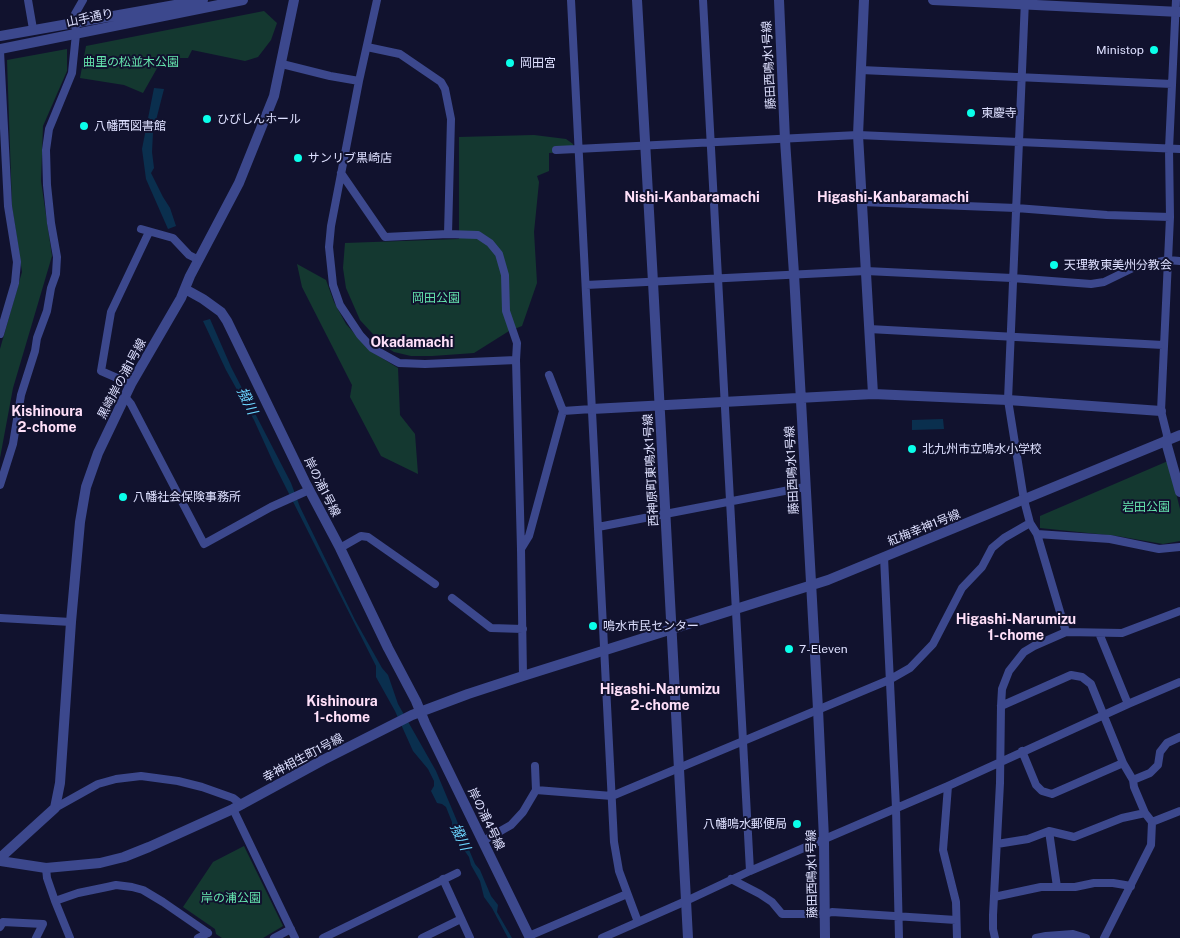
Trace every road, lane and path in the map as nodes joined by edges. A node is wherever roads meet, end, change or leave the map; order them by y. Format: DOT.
graph roads {
  1 [pos="28,0"];
  2 [pos="83,0"];
  3 [pos="203,0"];
  4 [pos="243,0"];
  5 [pos="294,0"];
  6 [pos="376,0"];
  7 [pos="571,0"];
  8 [pos="636,0"];
  9 [pos="703,0"];
  10 [pos="779,0"];
  11 [pos="864,0"];
  12 [pos="933,0"];
  13 [pos="1176,0"];
  14 [pos="175,2"];
  15 [pos="1025,2"];
  16 [pos="1178,12"];
  17 [pos="76,22"];
  18 [pos="33,29"];
  19 [pos="76,34"];
  20 [pos="0,36"];
  21 [pos="367,47"];
  22 [pos="0,50"];
  23 [pos="282,64"];
  24 [pos="861,70"];
  25 [pos="1022,77"];
  26 [pos="359,81"];
  27 [pos="1172,84"];
  28 [pos="858,135"];
  29 [pos="785,140"];
  30 [pos="1018,142"];
  31 [pos="710,143"];
  32 [pos="646,146"];
  33 [pos="579,149"];
  34 [pos="1169,149"];
  35 [pos="1180,149"];
  36 [pos="556,150"];
  37 [pos="2,151"];
  38 [pos="341,173"];
  39 [pos="862,202"];
  40 [pos="1016,208"];
  41 [pos="1170,217"];
  42 [pos="448,234"];
  43 [pos="199,260"];
  44 [pos="1168,260"];
  45 [pos="1180,260"];
  46 [pos="866,271"];
  47 [pos="794,274"];
  48 [pos="1012,278"];
  49 [pos="718,279"];
  50 [pos="654,282"];
  51 [pos="586,285"];
  52 [pos="184,289"];
  53 [pos="869,329"];
  54 [pos="0,334"];
  55 [pos="1010,336"];
  56 [pos="1163,345"];
  57 [pos="516,360"];
  58 [pos="549,376"];
  59 [pos="132,384"];
  60 [pos="873,394"];
  61 [pos="126,398"];
  62 [pos="801,398"];
  63 [pos="1008,400"];
  64 [pos="724,402"];
  65 [pos="660,406"];
  66 [pos="592,409"];
  67 [pos="563,411"];
  68 [pos="1161,411"];
  69 [pos="1180,436"];
  70 [pos="1166,442"];
  71 [pos="0,485"];
  72 [pos="1179,485"];
  73 [pos="805,487"];
  74 [pos="305,492"];
  75 [pos="1024,500"];
  76 [pos="730,501"];
  77 [pos="665,514"];
  78 [pos="1030,524"];
  79 [pos="598,527"];
  80 [pos="1036,534"];
  81 [pos="340,548"];
  82 [pos="1180,548"];
  83 [pos="521,549"];
  84 [pos="884,558"];
  85 [pos="435,584"];
  86 [pos="811,585"];
  87 [pos="452,598"];
  88 [pos="735,609"];
  89 [pos="1180,611"];
  90 [pos="0,618"];
  91 [pos="71,622"];
  92 [pos="523,629"];
  93 [pos="672,629"];
  94 [pos="1066,632"];
  95 [pos="1099,634"];
  96 [pos="604,651"];
  97 [pos="523,676"];
  98 [pos="889,680"];
  99 [pos="1180,682"];
  100 [pos="1128,704"];
  101 [pos="1001,706"];
  102 [pos="818,709"];
  103 [pos="420,712"];
  104 [pos="1103,715"];
  105 [pos="1180,737"];
  106 [pos="742,741"];
  107 [pos="1022,752"];
  108 [pos="1000,762"];
  109 [pos="1123,763"];
  110 [pos="535,766"];
  111 [pos="679,768"];
  112 [pos="1133,780"];
  113 [pos="948,786"];
  114 [pos="536,790"];
  115 [pos="612,796"];
  116 [pos="237,807"];
  117 [pos="55,808"];
  118 [pos="896,808"];
  119 [pos="1180,811"];
  120 [pos="1144,813"];
  121 [pos="1152,822"];
  122 [pos="1049,831"];
  123 [pos="824,839"];
  124 [pos="483,841"];
  125 [pos="997,844"];
  126 [pos="0,859"];
  127 [pos="46,868"];
  128 [pos="750,870"];
  129 [pos="457,873"];
  130 [pos="731,879"];
  131 [pos="444,880"];
  132 [pos="1130,886"];
  133 [pos="1057,888"];
  134 [pos="627,894"];
  135 [pos="994,897"];
  136 [pos="55,901"];
  137 [pos="686,901"];
  138 [pos="825,914"];
  139 [pos="899,916"];
  140 [pos="462,919"];
  141 [pos="956,920"];
  142 [pos="638,922"];
  143 [pos="0,927"];
  144 [pos="291,929"];
  145 [pos="67,936"];
  146 [pos="529,937"];
  147 [pos="36,938"];
  148 [pos="198,938"];
  149 [pos="274,938"];
  150 [pos="295,938"];
  151 [pos="323,938"];
  152 [pos="422,938"];
  153 [pos="470,938"];
  154 [pos="602,938"];
  155 [pos="688,938"];
  156 [pos="825,938"];
  157 [pos="898,938"];
  158 [pos="957,938"];
  159 [pos="995,938"];
  160 [pos="1036,938"];
  161 [pos="1086,938"];
  162 [pos="1104,938"];
  1 -- 18 [label="street"];
  2 -- 17 [label="street"];
  3 -- 14 [label="street, 山手通り"];
  4 -- 19 [label="street, 山手通り"];
  5 -- 23 [label="street, 黒崎岸の浦1号線"];
  6 -- 21 [label="street"];
  7 -- 33 [label="street"];
  8 -- 32 [label="street, 西神原町東鳴水1号線"];
  9 -- 31 [label="street"];
  10 -- 29 [label="street, 藤田西鳴水1号線"];
  11 -- 24 [label="street"];
  12 -- 15 [label="street"];
  13 -- 16 [label="street"];
  14 -- 17 [label="street, 山手通り"];
  15 -- 16 [label="street"];
  15 -- 25 [label="street"];
  16 -- 27 [label="street"];
  17 -- 18 [label="street, 山手通り"];
  17 -- 19 [label="street"];
  18 -- 20 [label="street, 山手通り"];
  19 -- 22 [label="street, 山手通り"];
  19 -- 71 [label="street"];
  21 -- 26 [label="street"];
  21 -- 42 [label="street"];
  22 -- 37 [label="street"];
  23 -- 26 [label="street"];
  23 -- 43 [label="street, 黒崎岸の浦1号線"];
  24 -- 25 [label="street"];
  24 -- 28 [label="street"];
  25 -- 27 [label="street"];
  25 -- 30 [label="street"];
  26 -- 38 [label="street"];
  27 -- 34 [label="street"];
  28 -- 29 [label="street"];
  28 -- 30 [label="street"];
  28 -- 39 [label="street"];
  29 -- 31 [label="street"];
  29 -- 47 [label="street, 藤田西鳴水1号線"];
  30 -- 34 [label="street"];
  30 -- 40 [label="street"];
  31 -- 32 [label="street"];
  31 -- 49 [label="street"];
  32 -- 33 [label="street"];
  32 -- 50 [label="street, 西神原町東鳴水1号線"];
  33 -- 36 [label="street"];
  33 -- 51 [label="street"];
  34 -- 35 [label="street"];
  34 -- 41 [label="street"];
  37 -- 54 [label="street"];
  38 -- 42 [label="street"];
  38 -- 57 [label="street"];
  39 -- 40 [label="street"];
  39 -- 46 [label="street"];
  40 -- 41 [label="street"];
  40 -- 48 [label="street"];
  41 -- 44 [label="street"];
  42 -- 57 [label="street"];
  43 -- 52 [label="street, 黒崎岸の浦1号線"];
  43 -- 59 [label="street"];
  44 -- 45 [label="street"];
  44 -- 48 [label="street"];
  44 -- 56 [label="street"];
  46 -- 47 [label="street"];
  46 -- 48 [label="street"];
  46 -- 53 [label="street"];
  47 -- 49 [label="street"];
  47 -- 62 [label="street, 藤田西鳴水1号線"];
  48 -- 55 [label="street"];
  49 -- 50 [label="street"];
  49 -- 64 [label="street"];
  50 -- 51 [label="street"];
  50 -- 65 [label="street, 西神原町東鳴水1号線"];
  51 -- 66 [label="street"];
  52 -- 59 [label="street, 黒崎岸の浦1号線"];
  52 -- 74 [label="street, 岸の浦1号線"];
  53 -- 55 [label="street"];
  53 -- 60 [label="street"];
  55 -- 56 [label="street"];
  55 -- 63 [label="street"];
  56 -- 68 [label="street"];
  57 -- 83 [label="street"];
  58 -- 67 [label="street"];
  59 -- 61 [label="street, 黒崎岸の浦1号線"];
  60 -- 62 [label="street"];
  60 -- 63 [label="street"];
  61 -- 74 [label="street"];
  61 -- 91 [label="street, 黒崎岸の浦1号線"];
  62 -- 64 [label="street"];
  62 -- 73 [label="street, 藤田西鳴水1号線"];
  63 -- 68 [label="street"];
  63 -- 75 [label="street"];
  64 -- 65 [label="street"];
  64 -- 76 [label="street"];
  65 -- 66 [label="street"];
  65 -- 77 [label="street, 西神原町東鳴水1号線"];
  66 -- 67 [label="street"];
  66 -- 79 [label="street"];
  67 -- 83 [label="street"];
  68 -- 70 [label="street"];
  69 -- 70 [label="street, 紅梅幸神1号線"];
  70 -- 72 [label="street"];
  70 -- 75 [label="street, 紅梅幸神1号線"];
  73 -- 76 [label="street"];
  73 -- 86 [label="street, 藤田西鳴水1号線"];
  74 -- 81 [label="street, 岸の浦1号線"];
  75 -- 78 [label="street"];
  75 -- 84 [label="street, 紅梅幸神1号線"];
  76 -- 77 [label="street"];
  76 -- 88 [label="street"];
  77 -- 79 [label="street"];
  77 -- 93 [label="street, 西神原町東鳴水1号線"];
  78 -- 80 [label="street"];
  78 -- 98 [label="street"];
  79 -- 96 [label="street"];
  80 -- 82 [label="street"];
  80 -- 94 [label="street"];
  81 -- 85 [label="street"];
  81 -- 103 [label="street, 岸の浦1号線"];
  83 -- 92 [label="street"];
  84 -- 86 [label="street, 紅梅幸神1号線"];
  84 -- 98 [label="street"];
  86 -- 88 [label="street, 紅梅幸神1号線"];
  86 -- 102 [label="street, 藤田西鳴水1号線"];
  87 -- 92 [label="street"];
  88 -- 93 [label="street, 紅梅幸神1号線"];
  88 -- 106 [label="street"];
  89 -- 95 [label="street"];
  90 -- 91 [label="street"];
  91 -- 117 [label="street, 黒崎岸の浦1号線"];
  92 -- 97 [label="street"];
  93 -- 96 [label="street, 幸神相生町1号線"];
  93 -- 111 [label="street, 西神原町東鳴水1号線"];
  94 -- 95 [label="street"];
  94 -- 101 [label="street"];
  95 -- 100 [label="street"];
  96 -- 97 [label="street, 幸神相生町1号線"];
  96 -- 115 [label="street"];
  97 -- 103 [label="street, 幸神相生町1号線"];
  98 -- 102 [label="street"];
  98 -- 118 [label="street"];
  99 -- 100 [label="street"];
  100 -- 104 [label="street"];
  101 -- 104 [label="street"];
  101 -- 108 [label="street"];
  102 -- 106 [label="street"];
  102 -- 123 [label="street, 藤田西鳴水1号線"];
  103 -- 116 [label="street, 幸神相生町1号線"];
  103 -- 124 [label="street, 岸の浦4号線"];
  104 -- 107 [label="street"];
  104 -- 109 [label="street"];
  105 -- 112 [label="street"];
  106 -- 111 [label="street"];
  106 -- 128 [label="street"];
  107 -- 108 [label="street"];
  107 -- 109 [label="street"];
  108 -- 113 [label="street"];
  108 -- 125 [label="street"];
  109 -- 112 [label="street"];
  110 -- 114 [label="street"];
  111 -- 115 [label="street"];
  111 -- 137 [label="street, 西神原町東鳴水1号線"];
  112 -- 120 [label="street"];
  113 -- 118 [label="street"];
  113 -- 141 [label="street"];
  114 -- 115 [label="street"];
  114 -- 124 [label="street"];
  115 -- 134 [label="street"];
  116 -- 117 [label="street"];
  116 -- 127 [label="street, 幸神相生町1号線"];
  116 -- 144 [label="street"];
  117 -- 126 [label="street"];
  118 -- 123 [label="street"];
  118 -- 139 [label="street"];
  119 -- 121 [label="street"];
  120 -- 121 [label="street"];
  120 -- 122 [label="street"];
  121 -- 132 [label="street"];
  122 -- 125 [label="street"];
  122 -- 133 [label="street"];
  123 -- 128 [label="street"];
  123 -- 138 [label="street, 藤田西鳴水1号線"];
  124 -- 146 [label="street, 岸の浦4号線"];
  125 -- 135 [label="street"];
  126 -- 127 [label="street, 幸神相生町1号線"];
  127 -- 136 [label="street"];
  128 -- 130 [label="street"];
  129 -- 131 [label="street"];
  130 -- 137 [label="street"];
  130 -- 138 [label="street"];
  131 -- 140 [label="street"];
  131 -- 151 [label="street"];
  132 -- 133 [label="street"];
  132 -- 162 [label="street"];
  133 -- 135 [label="street"];
  134 -- 142 [label="street"];
  134 -- 146 [label="street"];
  135 -- 159 [label="street"];
  136 -- 145 [label="street"];
  136 -- 148 [label="street"];
  137 -- 142 [label="street"];
  137 -- 155 [label="street, 西神原町東鳴水1号線"];
  138 -- 139 [label="street"];
  138 -- 156 [label="street, 藤田西鳴水1号線"];
  139 -- 141 [label="street"];
  139 -- 157 [label="street"];
  140 -- 152 [label="street"];
  140 -- 153 [label="street"];
  141 -- 158 [label="street"];
  142 -- 154 [label="street"];
  143 -- 147 [label="street"];
  144 -- 149 [label="street"];
  144 -- 150 [label="street"];
  160 -- 161 [label="street"];
}
